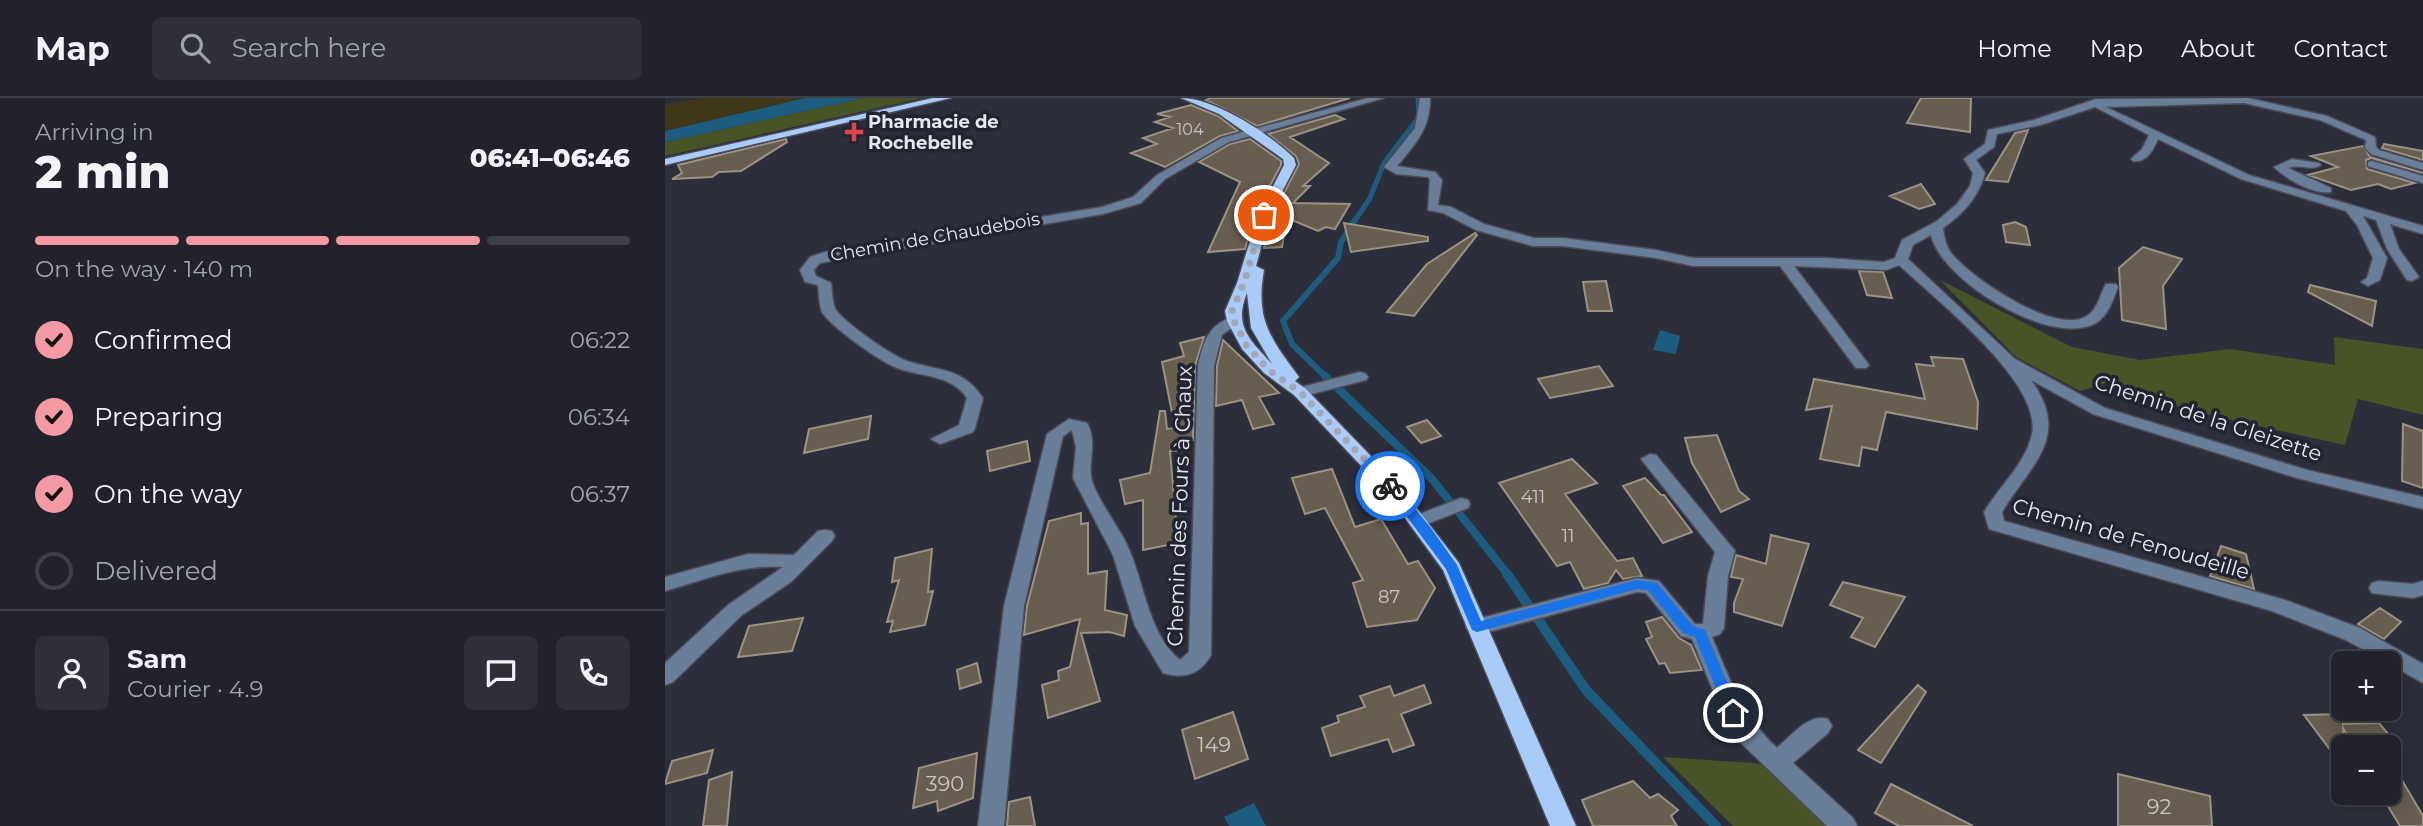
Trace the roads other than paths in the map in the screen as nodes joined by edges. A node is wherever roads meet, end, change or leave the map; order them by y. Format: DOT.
graph roads {
  1 [pos="946,98"];
  2 [pos="1186,98"];
  3 [pos="1379,98"];
  4 [pos="1425,98"];
  5 [pos="2096,101"];
  6 [pos="1252,132"];
  7 [pos="2154,135"];
  8 [pos="2137,159"];
  9 [pos="665,162"];
  10 [pos="2372,164"];
  11 [pos="2315,165"];
  12 [pos="2423,167"];
  13 [pos="2423,180"];
  14 [pos="2350,208"];
  15 [pos="2366,213"];
  16 [pos="2381,217"];
  17 [pos="1935,227"];
  18 [pos="2403,230"];
  19 [pos="2423,230"];
  20 [pos="1256,247"];
  21 [pos="1901,260"];
  22 [pos="1785,263"];
  23 [pos="2412,277"];
  24 [pos="2368,282"];
  25 [pos="2111,288"];
  26 [pos="1234,321"];
  27 [pos="2010,362"];
  28 [pos="1861,365"];
  29 [pos="1360,377"];
  30 [pos="1307,390"];
  31 [pos="940,439"];
  32 [pos="1650,459"];
  33 [pos="2423,503"];
  34 [pos="1461,504"];
  35 [pos="1427,518"];
  36 [pos="825,536"];
  37 [pos="798,563"];
  38 [pos="665,584"];
  39 [pos="2379,588"];
  40 [pos="2423,588"];
  41 [pos="1477,627"];
  42 [pos="1700,634"];
  43 [pos="2423,674"];
  44 [pos="665,677"];
  45 [pos="1820,726"];
  46 [pos="1777,762"];
  47 [pos="991,826"];
  48 [pos="1563,826"];
  49 [pos="1844,826"];
  1 -- 9 [label="main road"];
  2 -- 6 [label="main road"];
  3 -- 6 [label="street"];
  4 -- 22 [label="street"];
  5 -- 7 [label="street"];
  5 -- 12 [label="street"];
  5 -- 17 [label="street"];
  6 -- 20 [label="main road"];
  6 -- 31 [label="street, Chemin de Chaudebois"];
  7 -- 8 [label="street"];
  7 -- 14 [label="street"];
  10 -- 13 [label="street"];
  11 -- 15 [label="street"];
  14 -- 15 [label="street"];
  14 -- 24 [label="street"];
  15 -- 16 [label="street"];
  16 -- 18 [label="street"];
  16 -- 19 [label="street"];
  16 -- 23 [label="street"];
  17 -- 21 [label="street"];
  17 -- 25 [label="street"];
  20 -- 26 [label="main road"];
  20 -- 30 [label="main road"];
  21 -- 22 [label="street"];
  21 -- 27 [label="street, Chemin de la Gleizette"];
  22 -- 28 [label="street"];
  26 -- 30 [label="main road"];
  26 -- 47 [label="street, Chemin des Fours à Chaux"];
  27 -- 33 [label="street, Chemin de la Gleizette"];
  27 -- 43 [label="street, Chemin de Fenoudeille"];
  29 -- 30 [label="street"];
  30 -- 35 [label="main road"];
  32 -- 42 [label="street"];
  34 -- 35 [label="street"];
  35 -- 41 [label="main road"];
  36 -- 37 [label="street"];
  37 -- 38 [label="street"];
  37 -- 44 [label="street"];
  39 -- 40 [label="street"];
  41 -- 42 [label="street"];
  41 -- 48 [label="main road"];
  42 -- 46 [label="street"];
  45 -- 46 [label="street"];
  46 -- 49 [label="street"];
}
